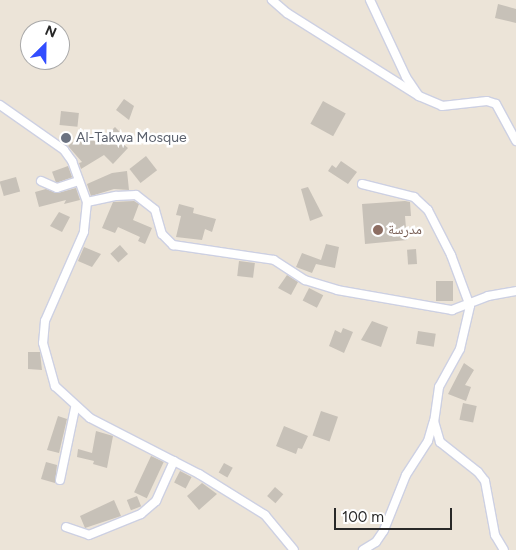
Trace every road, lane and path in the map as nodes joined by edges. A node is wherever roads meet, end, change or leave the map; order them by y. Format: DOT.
graph roads {
  1 [pos="272,0"];
  2 [pos="370,0"];
  3 [pos="419,96"];
  4 [pos="0,105"];
  5 [pos="516,140"];
  6 [pos="41,181"];
  7 [pos="79,181"];
  8 [pos="362,184"];
  9 [pos="87,202"];
  10 [pos="516,291"];
  11 [pos="470,306"];
  12 [pos="76,408"];
  13 [pos="434,421"];
  14 [pos="174,461"];
  15 [pos="60,480"];
  16 [pos="66,527"];
  17 [pos="294,550"];
  18 [pos="363,550"];
  19 [pos="504,550"];
  1 -- 3 [label="street"];
  2 -- 3 [label="street"];
  3 -- 5 [label="street"];
  4 -- 7 [label="street"];
  6 -- 7 [label="street"];
  7 -- 9 [label="street"];
  8 -- 11 [label="street"];
  9 -- 11 [label="street"];
  9 -- 12 [label="street"];
  10 -- 11 [label="street"];
  11 -- 13 [label="street"];
  12 -- 14 [label="street"];
  12 -- 15 [label="street"];
  13 -- 18 [label="street"];
  13 -- 19 [label="street"];
  14 -- 16 [label="street"];
  14 -- 17 [label="street"];
}
